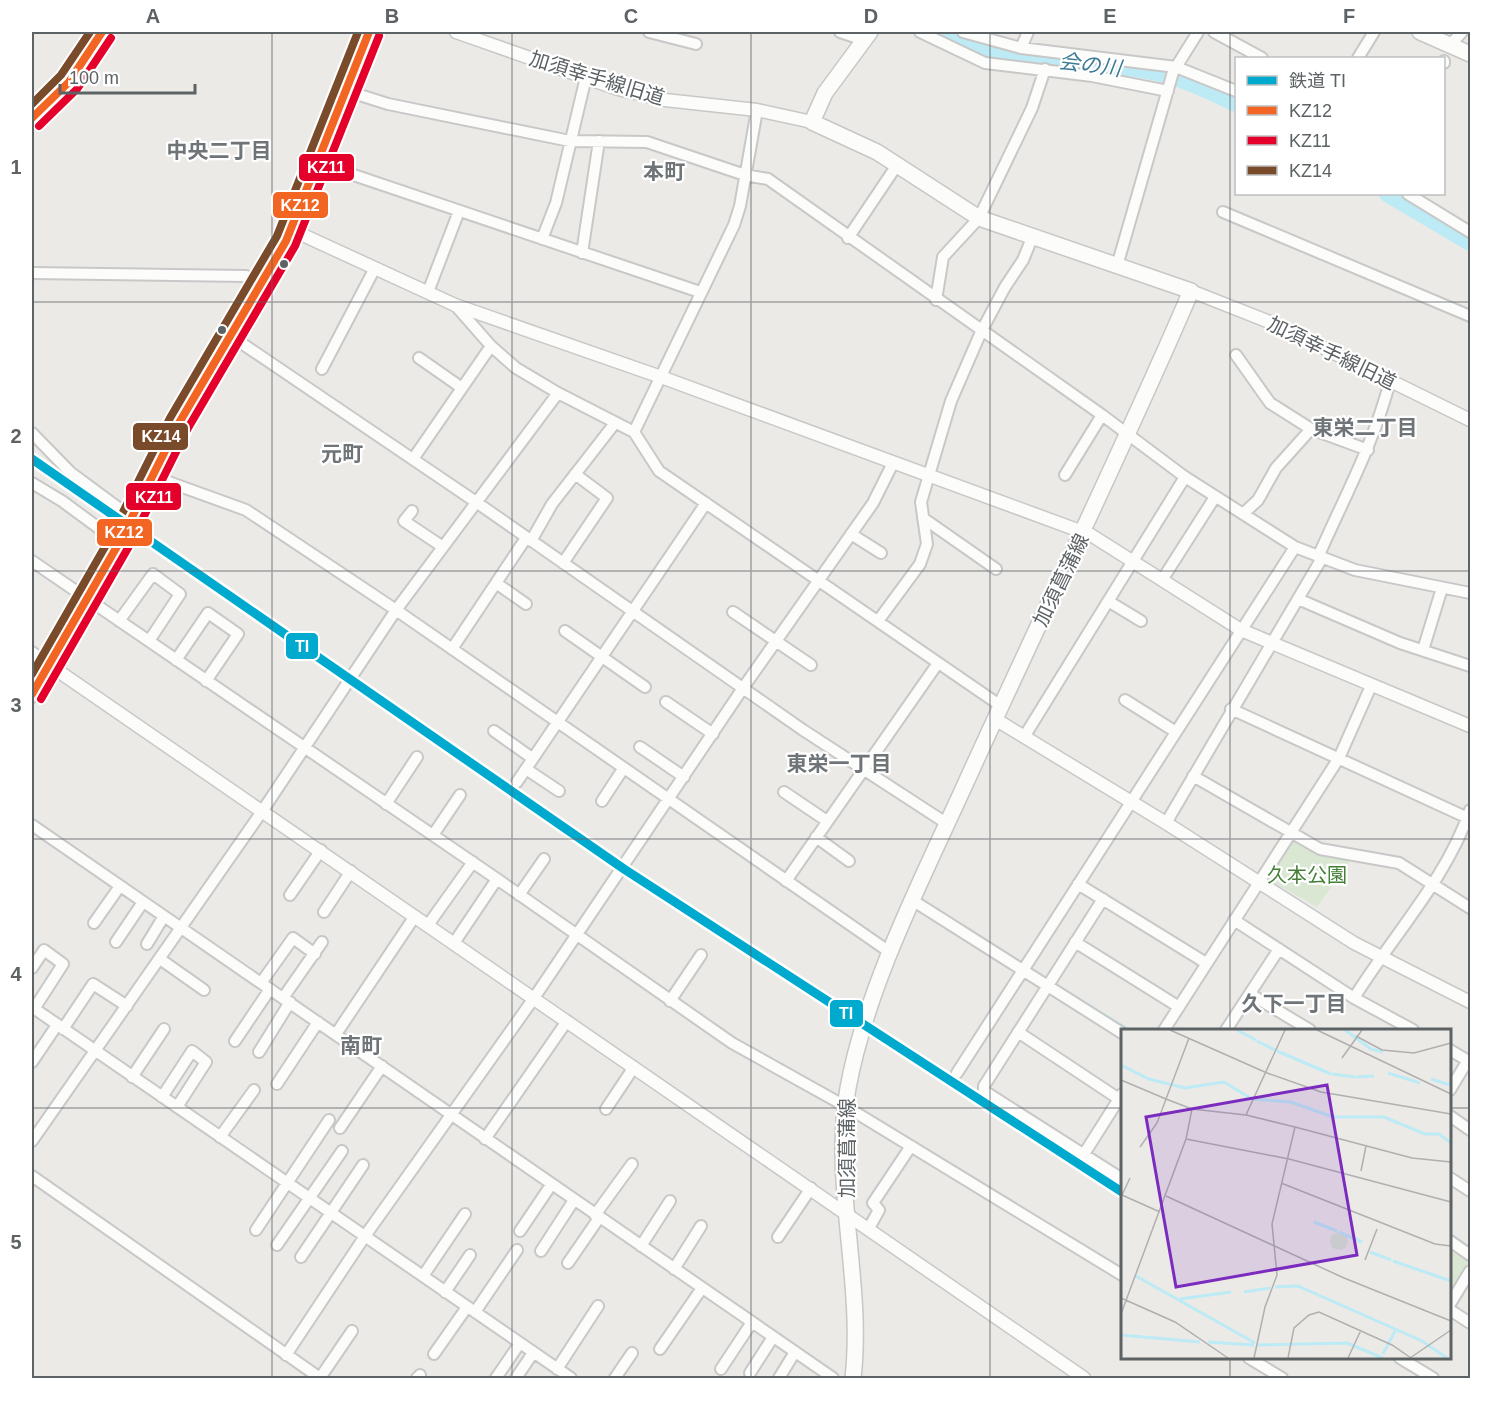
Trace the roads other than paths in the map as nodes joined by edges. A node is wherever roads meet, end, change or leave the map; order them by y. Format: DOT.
graph roads {
  1 [pos="102,32"];
  2 [pos="369,32"];
  3 [pos="459,32"];
  4 [pos="649,32"];
  5 [pos="840,32"];
  6 [pos="920,32"];
  7 [pos="963,32"];
  8 [pos="1028,32"];
  9 [pos="1198,32"];
  10 [pos="1214,32"];
  11 [pos="1374,32"];
  12 [pos="1420,32"];
  13 [pos="1462,32"];
  14 [pos="867,36"];
  15 [pos="696,44"];
  16 [pos="1021,48"];
  17 [pos="1470,54"];
  18 [pos="1260,57"];
  19 [pos="1359,57"];
  20 [pos="1446,57"];
  21 [pos="1045,69"];
  22 [pos="1174,70"];
  23 [pos="585,77"];
  24 [pos="1169,87"];
  25 [pos="347,91"];
  26 [pos="1235,91"];
  27 [pos="757,110"];
  28 [pos="32,118"];
  29 [pos="812,122"];
  30 [pos="570,141"];
  31 [pos="599,141"];
  32 [pos="318,163"];
  33 [pos="897,165"];
  34 [pos="745,175"];
  35 [pos="1410,195"];
  36 [pos="459,211"];
  37 [pos="1223,212"];
  38 [pos="979,218"];
  39 [pos="292,230"];
  40 [pos="1470,232"];
  41 [pos="848,238"];
  42 [pos="1032,238"];
  43 [pos="542,239"];
  44 [pos="582,253"];
  45 [pos="1117,266"];
  46 [pos="375,267"];
  47 [pos="32,273"];
  48 [pos="263,282"];
  49 [pos="1191,291"];
  50 [pos="428,292"];
  51 [pos="700,292"];
  52 [pos="936,300"];
  53 [pos="455,305"];
  54 [pos="1470,316"];
  55 [pos="981,332"];
  56 [pos="231,336"];
  57 [pos="490,346"];
  58 [pos="1236,355"];
  59 [pos="419,358"];
  60 [pos="322,369"];
  61 [pos="661,377"];
  62 [pos="1390,381"];
  63 [pos="462,388"];
  64 [pos="558,393"];
  65 [pos="1102,415"];
  66 [pos="1470,420"];
  67 [pos="615,423"];
  68 [pos="1311,429"];
  69 [pos="32,432"];
  70 [pos="634,432"];
  71 [pos="1128,436"];
  72 [pos="1368,450"];
  73 [pos="413,459"];
  74 [pos="893,463"];
  75 [pos="575,474"];
  76 [pos="928,475"];
  77 [pos="1065,475"];
  78 [pos="152,476"];
  79 [pos="1185,477"];
  80 [pos="32,483"];
  81 [pos="1215,497"];
  82 [pos="476,502"];
  83 [pos="706,503"];
  84 [pos="412,511"];
  85 [pos="1244,513"];
  86 [pos="132,518"];
  87 [pos="923,518"];
  88 [pos="1084,532"];
  89 [pos="851,534"];
  90 [pos="529,539"];
  91 [pos="119,543"];
  92 [pos="443,547"];
  93 [pos="1295,547"];
  94 [pos="881,553"];
  95 [pos="1320,557"];
  96 [pos="32,561"];
  97 [pos="1133,561"];
  98 [pos="563,563"];
  99 [pos="996,569"];
  100 [pos="820,580"];
  101 [pos="1162,580"];
  102 [pos="496,582"];
  103 [pos="1442,588"];
  104 [pos="1470,593"];
  105 [pos="87,599"];
  106 [pos="1298,599"];
  107 [pos="1108,601"];
  108 [pos="526,604"];
  109 [pos="396,610"];
  110 [pos="632,611"];
  111 [pos="734,612"];
  112 [pos="119,621"];
  113 [pos="878,621"];
  114 [pos="1141,621"];
  115 [pos="1241,630"];
  116 [pos="565,631"];
  117 [pos="777,640"];
  118 [pos="149,641"];
  119 [pos="1271,644"];
  120 [pos="452,649"];
  121 [pos="1423,650"];
  122 [pos="32,652"];
  123 [pos="601,657"];
  124 [pos="176,660"];
  125 [pos="938,663"];
  126 [pos="48,664"];
  127 [pos="812,665"];
  128 [pos="1470,666"];
  129 [pos="206,681"];
  130 [pos="1371,686"];
  131 [pos="645,687"];
  132 [pos="743,688"];
  133 [pos="32,694"];
  134 [pos="1125,700"];
  135 [pos="666,702"];
  136 [pos="1232,709"];
  137 [pos="998,712"];
  138 [pos="556,722"];
  139 [pos="1470,726"];
  140 [pos="494,731"];
  141 [pos="1176,732"];
  142 [pos="712,734"];
  143 [pos="1024,737"];
  144 [pos="640,747"];
  145 [pos="305,748"];
  146 [pos="417,757"];
  147 [pos="532,758"];
  148 [pos="1339,758"];
  149 [pos="526,769"];
  150 [pos="623,769"];
  151 [pos="863,770"];
  152 [pos="1192,776"];
  153 [pos="684,777"];
  154 [pos="517,782"];
  155 [pos="559,791"];
  156 [pos="784,792"];
  157 [pos="460,795"];
  158 [pos="602,801"];
  159 [pos="669,801"];
  160 [pos="1132,802"];
  161 [pos="386,804"];
  162 [pos="263,810"];
  163 [pos="1470,815"];
  164 [pos="827,821"];
  165 [pos="946,823"];
  166 [pos="1166,823"];
  167 [pos="32,825"];
  168 [pos="1291,834"];
  169 [pos="432,835"];
  170 [pos="816,837"];
  171 [pos="321,850"];
  172 [pos="544,859"];
  173 [pos="849,861"];
  174 [pos="472,862"];
  175 [pos="351,872"];
  176 [pos="497,879"];
  177 [pos="786,881"];
  178 [pos="1259,883"];
  179 [pos="1078,884"];
  180 [pos="1435,884"];
  181 [pos="120,886"];
  182 [pos="290,895"];
  183 [pos="519,895"];
  184 [pos="1103,898"];
  185 [pos="912,900"];
  186 [pos="143,902"];
  187 [pos="1470,908"];
  188 [pos="324,912"];
  189 [pos="164,916"];
  190 [pos="415,916"];
  191 [pos="1234,920"];
  192 [pos="94,923"];
  193 [pos="428,925"];
  194 [pos="181,928"];
  195 [pos="576,935"];
  196 [pos="116,942"];
  197 [pos="322,942"];
  198 [pos="1075,942"];
  199 [pos="454,943"];
  200 [pos="147,944"];
  201 [pos="1279,949"];
  202 [pos="891,953"];
  203 [pos="315,954"];
  204 [pos="701,955"];
  205 [pos="1379,957"];
  206 [pos="160,959"];
  207 [pos="1206,963"];
  208 [pos="32,968"];
  209 [pos="1025,969"];
  210 [pos="1048,985"];
  211 [pos="265,986"];
  212 [pos="204,990"];
  213 [pos="1250,994"];
  214 [pos="534,998"];
  215 [pos="1354,998"];
  216 [pos="286,1000"];
  217 [pos="670,1001"];
  218 [pos="1470,1002"];
  219 [pos="127,1006"];
  220 [pos="1179,1007"];
  221 [pos="33,1008"];
  222 [pos="567,1021"];
  223 [pos="318,1022"];
  224 [pos="60,1027"];
  225 [pos="164,1029"];
  226 [pos="1165,1029"];
  227 [pos="1227,1029"];
  228 [pos="1308,1029"];
  229 [pos="1411,1029"];
  230 [pos="1018,1032"];
  231 [pos="1121,1032"];
  232 [pos="336,1034"];
  233 [pos="235,1041"];
  234 [pos="95,1051"];
  235 [pos="1451,1051"];
  236 [pos="259,1052"];
  237 [pos="1469,1061"];
  238 [pos="32,1062"];
  239 [pos="382,1066"];
  240 [pos="634,1067"];
  241 [pos="957,1073"];
  242 [pos="132,1077"];
  243 [pos="277,1084"];
  244 [pos="1451,1087"];
  245 [pos="254,1090"];
  246 [pos="162,1097"];
  247 [pos="1121,1097"];
  248 [pos="845,1106"];
  249 [pos="177,1107"];
  250 [pos="606,1109"];
  251 [pos="449,1114"];
  252 [pos="1451,1117"];
  253 [pos="329,1120"];
  254 [pos="340,1128"];
  255 [pos="1470,1130"];
  256 [pos="220,1137"];
  257 [pos="485,1139"];
  258 [pos="32,1141"];
  259 [pos="911,1146"];
  260 [pos="342,1151"];
  261 [pos="1084,1155"];
  262 [pos="632,1164"];
  263 [pos="363,1165"];
  264 [pos="32,1176"];
  265 [pos="1121,1178"];
  266 [pos="1451,1179"];
  267 [pos="287,1183"];
  268 [pos="552,1185"];
  269 [pos="811,1188"];
  270 [pos="1470,1191"];
  271 [pos="309,1198"];
  272 [pos="574,1200"];
  273 [pos="670,1201"];
  274 [pos="332,1214"];
  275 [pos="465,1214"];
  276 [pos="847,1214"];
  277 [pos="597,1216"];
  278 [pos="701,1226"];
  279 [pos="869,1228"];
  280 [pos="256,1230"];
  281 [pos="520,1231"];
  282 [pos="365,1236"];
  283 [pos="778,1237"];
  284 [pos="1451,1242"];
  285 [pos="277,1245"];
  286 [pos="640,1246"];
  287 [pos="517,1250"];
  288 [pos="541,1251"];
  289 [pos="470,1255"];
  290 [pos="1470,1255"];
  291 [pos="302,1257"];
  292 [pos="568,1263"];
  293 [pos="674,1269"];
  294 [pos="1470,1271"];
  295 [pos="1121,1274"];
  296 [pos="423,1276"];
  297 [pos="702,1288"];
  298 [pos="445,1292"];
  299 [pos="1451,1301"];
  300 [pos="598,1306"];
  301 [pos="471,1310"];
  302 [pos="1451,1311"];
  303 [pos="752,1322"];
  304 [pos="1470,1323"];
  305 [pos="352,1331"];
  306 [pos="773,1337"];
  307 [pos="520,1343"];
  308 [pos="660,1349"];
  309 [pos="795,1352"];
  310 [pos="434,1353"];
  311 [pos="533,1353"];
  312 [pos="632,1353"];
  313 [pos="286,1355"];
  314 [pos="1251,1359"];
  315 [pos="1413,1361"];
  316 [pos="721,1369"];
  317 [pos="750,1373"];
  318 [pos="563,1375"];
  319 [pos="320,1378"];
  320 [pos="496,1378"];
  321 [pos="516,1378"];
  322 [pos="615,1378"];
  323 [pos="779,1378"];
  324 [pos="833,1378"];
  325 [pos="853,1378"];
  326 [pos="1084,1378"];
  327 [pos="1282,1378"];
  328 [pos="1433,1378"];
  1 -- 28 [label="main road"];
  2 -- 25 [label="main road"];
  3 -- 23 [label="street, 加須幸手線旧道"];
  4 -- 15 [label="street"];
  5 -- 14 [label="street"];
  6 -- 21 [label="street"];
  7 -- 16 [label="street"];
  8 -- 16 [label="street"];
  9 -- 22 [label="street"];
  10 -- 18 [label="street"];
  11 -- 19 [label="street"];
  12 -- 20 [label="main road"];
  13 -- 20 [label="street"];
  14 -- 29 [label="main road"];
  16 -- 22 [label="street"];
  17 -- 20 [label="main road"];
  21 -- 24 [label="street"];
  21 -- 38 [label="street"];
  22 -- 24 [label="street"];
  22 -- 26 [label="street"];
  23 -- 27 [label="street, 加須幸手線旧道"];
  23 -- 30 [label="street"];
  24 -- 45 [label="street"];
  25 -- 30 [label="street"];
  25 -- 32 [label="main road"];
  27 -- 29 [label="street, 加須幸手線旧道"];
  27 -- 34 [label="street"];
  29 -- 33 [label="main road"];
  30 -- 31 [label="street"];
  30 -- 43 [label="street"];
  31 -- 34 [label="street"];
  31 -- 44 [label="street"];
  32 -- 36 [label="street"];
  32 -- 39 [label="main road"];
  33 -- 38 [label="main road"];
  33 -- 41 [label="street"];
  34 -- 41 [label="street"];
  34 -- 51 [label="street"];
  35 -- 40 [label="street"];
  36 -- 43 [label="street"];
  36 -- 50 [label="street"];
  37 -- 54 [label="street"];
  38 -- 42 [label="main road"];
  38 -- 52 [label="street"];
  39 -- 46 [label="street"];
  39 -- 48 [label="main road"];
  41 -- 52 [label="street"];
  42 -- 45 [label="main road"];
  42 -- 55 [label="street"];
  43 -- 44 [label="street"];
  44 -- 51 [label="street"];
  45 -- 49 [label="main road"];
  46 -- 50 [label="street"];
  46 -- 60 [label="street"];
  47 -- 48 [label="street"];
  48 -- 56 [label="main road"];
  49 -- 62 [label="street, 加須幸手線旧道"];
  49 -- 71 [label="main road, 加須菖蒲線"];
  50 -- 53 [label="street"];
  51 -- 61 [label="street"];
  52 -- 55 [label="street"];
  53 -- 57 [label="street"];
  53 -- 61 [label="street"];
  55 -- 65 [label="street"];
  55 -- 76 [label="street"];
  56 -- 73 [label="street"];
  56 -- 78 [label="main road"];
  57 -- 63 [label="street"];
  57 -- 64 [label="street"];
  58 -- 68 [label="street"];
  59 -- 63 [label="street"];
  61 -- 70 [label="street"];
  61 -- 74 [label="street"];
  62 -- 66 [label="street, 加須幸手線旧道"];
  62 -- 72 [label="street"];
  63 -- 73 [label="street"];
  64 -- 67 [label="street"];
  64 -- 82 [label="street"];
  65 -- 71 [label="street"];
  65 -- 77 [label="street"];
  67 -- 70 [label="street"];
  67 -- 75 [label="street"];
  68 -- 72 [label="street"];
  68 -- 85 [label="street"];
  69 -- 86 [label="street"];
  70 -- 83 [label="street"];
  71 -- 79 [label="street"];
  71 -- 88 [label="main road, 加須菖蒲線"];
  72 -- 95 [label="street"];
  73 -- 82 [label="street"];
  74 -- 76 [label="street"];
  74 -- 89 [label="street"];
  75 -- 90 [label="street"];
  75 -- 98 [label="street"];
  76 -- 87 [label="street"];
  76 -- 88 [label="street"];
  78 -- 86 [label="main road"];
  78 -- 109 [label="street"];
  79 -- 81 [label="street"];
  79 -- 97 [label="street"];
  80 -- 91 [label="street"];
  81 -- 85 [label="street"];
  81 -- 101 [label="street"];
  82 -- 90 [label="street"];
  82 -- 92 [label="street"];
  83 -- 100 [label="street"];
  83 -- 110 [label="street"];
  84 -- 92 [label="street"];
  85 -- 93 [label="street"];
  86 -- 91 [label="main road"];
  87 -- 99 [label="street"];
  87 -- 113 [label="street"];
  88 -- 97 [label="street"];
  88 -- 137 [label="main road, 加須菖蒲線"];
  89 -- 94 [label="street"];
  89 -- 100 [label="street"];
  90 -- 98 [label="street"];
  90 -- 102 [label="street"];
  91 -- 105 [label="main road"];
  92 -- 109 [label="street"];
  93 -- 95 [label="street"];
  93 -- 115 [label="street"];
  95 -- 103 [label="street"];
  95 -- 106 [label="street"];
  96 -- 105 [label="street"];
  97 -- 101 [label="street"];
  97 -- 107 [label="street"];
  98 -- 110 [label="street"];
  100 -- 113 [label="street"];
  100 -- 117 [label="street"];
  101 -- 115 [label="street"];
  102 -- 108 [label="street"];
  102 -- 120 [label="street"];
  103 -- 104 [label="street"];
  103 -- 121 [label="street"];
  105 -- 112 [label="street"];
  105 -- 126 [label="main road"];
  106 -- 119 [label="street"];
  106 -- 121 [label="street"];
  107 -- 114 [label="street"];
  107 -- 143 [label="street"];
  109 -- 120 [label="street"];
  109 -- 145 [label="street"];
  110 -- 123 [label="street"];
  110 -- 132 [label="street"];
  111 -- 117 [label="street"];
  112 -- 118 [label="street"];
  112 -- 118 [label="street"];
  113 -- 125 [label="street"];
  115 -- 119 [label="street"];
  115 -- 141 [label="street"];
  116 -- 123 [label="street"];
  117 -- 127 [label="street"];
  117 -- 132 [label="street"];
  118 -- 124 [label="street"];
  119 -- 130 [label="street"];
  119 -- 136 [label="street"];
  120 -- 138 [label="street"];
  121 -- 128 [label="street"];
  122 -- 126 [label="street"];
  123 -- 131 [label="street"];
  123 -- 138 [label="street"];
  124 -- 129 [label="street"];
  124 -- 129 [label="street"];
  125 -- 137 [label="street"];
  125 -- 151 [label="street"];
  126 -- 133 [label="main road"];
  126 -- 162 [label="street"];
  129 -- 145 [label="street"];
  130 -- 139 [label="street"];
  130 -- 148 [label="street"];
  132 -- 142 [label="street"];
  132 -- 151 [label="street"];
  134 -- 141 [label="street"];
  135 -- 142 [label="street"];
  136 -- 148 [label="street"];
  136 -- 152 [label="street"];
  137 -- 143 [label="street"];
  137 -- 165 [label="main road, 加須菖蒲線"];
  138 -- 147 [label="street"];
  138 -- 150 [label="street"];
  140 -- 147 [label="street"];
  141 -- 160 [label="street"];
  142 -- 153 [label="street"];
  143 -- 160 [label="street"];
  144 -- 153 [label="street"];
  145 -- 161 [label="street"];
  145 -- 162 [label="street"];
  146 -- 161 [label="street"];
  147 -- 149 [label="street"];
  148 -- 163 [label="street"];
  148 -- 168 [label="street"];
  149 -- 154 [label="street"];
  149 -- 155 [label="street"];
  150 -- 158 [label="street"];
  150 -- 159 [label="street"];
  151 -- 164 [label="street"];
  151 -- 165 [label="street"];
  152 -- 166 [label="street"];
  152 -- 168 [label="street"];
  153 -- 159 [label="street"];
  156 -- 164 [label="street"];
  157 -- 169 [label="street"];
  159 -- 177 [label="street"];
  159 -- 195 [label="street"];
  160 -- 166 [label="street"];
  160 -- 179 [label="street"];
  161 -- 169 [label="street"];
  162 -- 171 [label="street"];
  162 -- 194 [label="street"];
  163 -- 180 [label="street"];
  164 -- 170 [label="street"];
  165 -- 185 [label="main road, 加須菖蒲線"];
  166 -- 178 [label="street"];
  167 -- 181 [label="street"];
  168 -- 178 [label="street"];
  168 -- 180 [label="street"];
  169 -- 174 [label="street"];
  170 -- 173 [label="street"];
  170 -- 177 [label="street"];
  171 -- 175 [label="street"];
  171 -- 182 [label="street"];
  172 -- 183 [label="street"];
  174 -- 176 [label="street"];
  174 -- 193 [label="street"];
  175 -- 188 [label="street"];
  175 -- 190 [label="street"];
  176 -- 183 [label="street"];
  176 -- 199 [label="street"];
  177 -- 202 [label="street"];
  178 -- 191 [label="street"];
  178 -- 205 [label="street"];
  179 -- 184 [label="street"];
  179 -- 209 [label="street"];
  180 -- 187 [label="street"];
  180 -- 205 [label="street"];
  181 -- 186 [label="street"];
  181 -- 192 [label="street"];
  183 -- 195 [label="street"];
  184 -- 198 [label="street"];
  184 -- 207 [label="street"];
  185 -- 202 [label="main road, 加須菖蒲線"];
  185 -- 209 [label="street"];
  186 -- 189 [label="street"];
  186 -- 196 [label="street"];
  189 -- 194 [label="street"];
  189 -- 200 [label="street"];
  190 -- 193 [label="street"];
  190 -- 232 [label="street"];
  191 -- 201 [label="street"];
  191 -- 207 [label="street"];
  193 -- 199 [label="street"];
  194 -- 206 [label="street"];
  194 -- 211 [label="street"];
  195 -- 214 [label="street"];
  195 -- 217 [label="street"];
  197 -- 203 [label="street"];
  198 -- 210 [label="street"];
  198 -- 220 [label="street"];
  199 -- 214 [label="street"];
  201 -- 213 [label="street"];
  201 -- 215 [label="street"];
  202 -- 248 [label="main road, 加須菖蒲線"];
  203 -- 211 [label="street"];
  203 -- 216 [label="street"];
  204 -- 217 [label="street"];
  205 -- 215 [label="street"];
  205 -- 218 [label="street"];
  206 -- 212 [label="street"];
  206 -- 219 [label="street"];
  207 -- 220 [label="street"];
  208 -- 221 [label="street"];
  209 -- 210 [label="street"];
  209 -- 241 [label="street"];
  210 -- 230 [label="street"];
  210 -- 231 [label="street"];
  211 -- 216 [label="street"];
  211 -- 233 [label="street"];
  213 -- 227 [label="street"];
  213 -- 228 [label="street"];
  214 -- 222 [label="street"];
  214 -- 251 [label="street"];
  215 -- 229 [label="street"];
  216 -- 223 [label="street"];
  216 -- 236 [label="street"];
  217 -- 248 [label="street"];
  219 -- 224 [label="street"];
  219 -- 234 [label="street"];
  220 -- 226 [label="street"];
  221 -- 224 [label="street"];
  222 -- 240 [label="street"];
  222 -- 257 [label="street"];
  223 -- 232 [label="street"];
  223 -- 243 [label="street"];
  224 -- 234 [label="street"];
  224 -- 238 [label="street"];
  225 -- 242 [label="street"];
  230 -- 247 [label="street"];
  230 -- 261 [label="street"];
  232 -- 239 [label="street"];
  234 -- 242 [label="street"];
  234 -- 258 [label="street"];
  235 -- 237 [label="street"];
  237 -- 244 [label="street"];
  239 -- 251 [label="street"];
  239 -- 254 [label="street"];
  240 -- 250 [label="street"];
  240 -- 269 [label="street"];
  242 -- 246 [label="street"];
  245 -- 256 [label="street"];
  246 -- 249 [label="street"];
  246 -- 249 [label="street"];
  247 -- 261 [label="street"];
  248 -- 259 [label="street"];
  248 -- 276 [label="main road, 加須菖蒲線"];
  249 -- 256 [label="street"];
  251 -- 257 [label="street"];
  251 -- 282 [label="street"];
  252 -- 255 [label="street"];
  253 -- 267 [label="street"];
  256 -- 267 [label="street"];
  257 -- 268 [label="street"];
  259 -- 279 [label="street"];
  259 -- 295 [label="street"];
  260 -- 271 [label="street"];
  261 -- 265 [label="street"];
  262 -- 277 [label="street"];
  263 -- 274 [label="street"];
  264 -- 313 [label="street"];
  266 -- 270 [label="street"];
  267 -- 271 [label="street"];
  267 -- 280 [label="street"];
  268 -- 272 [label="street"];
  268 -- 281 [label="street"];
  269 -- 276 [label="street"];
  269 -- 283 [label="street"];
  271 -- 274 [label="street"];
  271 -- 285 [label="street"];
  272 -- 277 [label="street"];
  272 -- 288 [label="street"];
  273 -- 286 [label="street"];
  274 -- 282 [label="street"];
  274 -- 291 [label="street"];
  275 -- 296 [label="street"];
  276 -- 279 [label="street"];
  276 -- 325 [label="main road, 加須菖蒲線"];
  277 -- 286 [label="street"];
  277 -- 292 [label="street"];
  278 -- 293 [label="street"];
  279 -- 326 [label="street"];
  282 -- 296 [label="street"];
  282 -- 313 [label="street"];
  284 -- 290 [label="street"];
  286 -- 293 [label="street"];
  287 -- 301 [label="street"];
  289 -- 298 [label="street"];
  293 -- 297 [label="street"];
  294 -- 299 [label="street"];
  296 -- 298 [label="street"];
  297 -- 303 [label="street"];
  297 -- 308 [label="street"];
  298 -- 301 [label="street"];
  300 -- 318 [label="street"];
  301 -- 307 [label="street"];
  301 -- 310 [label="street"];
  302 -- 304 [label="street"];
  303 -- 306 [label="street"];
  303 -- 316 [label="street"];
  305 -- 319 [label="street"];
  306 -- 309 [label="street"];
  306 -- 317 [label="street"];
  307 -- 311 [label="street"];
  307 -- 320 [label="street"];
  309 -- 323 [label="street"];
  309 -- 324 [label="street"];
  311 -- 318 [label="street"];
  311 -- 321 [label="street"];
  312 -- 322 [label="street"];
  313 -- 319 [label="street"];
  314 -- 327 [label="street"];
  315 -- 328 [label="street"];
}
